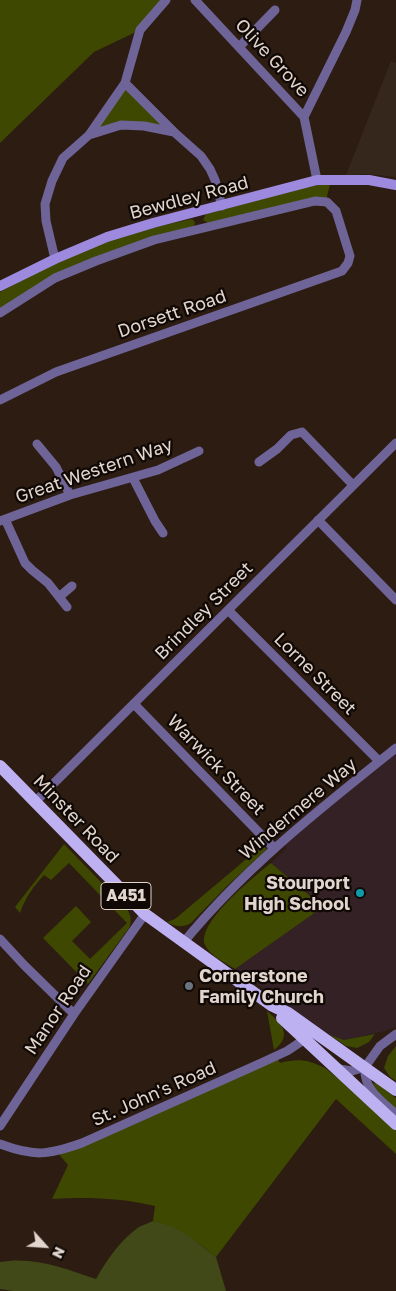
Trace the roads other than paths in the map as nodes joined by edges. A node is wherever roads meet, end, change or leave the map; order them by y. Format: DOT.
graph roads {
  1 [pos="166,0"];
  2 [pos="195,0"];
  3 [pos="357,0"];
  4 [pos="275,10"];
  5 [pos="240,46"];
  6 [pos="125,83"];
  7 [pos="304,117"];
  8 [pos="174,132"];
  9 [pos="88,135"];
  10 [pos="317,180"];
  11 [pos="396,185"];
  12 [pos="222,206"];
  13 [pos="198,211"];
  14 [pos="203,228"];
  15 [pos="350,256"];
  16 [pos="55,259"];
  17 [pos="0,286"];
  18 [pos="0,313"];
  19 [pos="0,400"];
  20 [pos="396,443"];
  21 [pos="37,444"];
  22 [pos="199,451"];
  23 [pos="259,462"];
  24 [pos="133,478"];
  25 [pos="353,485"];
  26 [pos="70,495"];
  27 [pos="2,520"];
  28 [pos="318,520"];
  29 [pos="163,533"];
  30 [pos="72,586"];
  31 [pos="59,597"];
  32 [pos="396,600"];
  33 [pos="67,607"];
  34 [pos="228,610"];
  35 [pos="134,704"];
  36 [pos="396,748"];
  37 [pos="379,761"];
  38 [pos="0,766"];
  39 [pos="36,802"];
  40 [pos="274,848"];
  41 [pos="145,914"];
  42 [pos="0,939"];
  43 [pos="183,943"];
  44 [pos="74,1014"];
  45 [pos="396,1034"];
  46 [pos="310,1036"];
  47 [pos="365,1067"];
  48 [pos="338,1069"];
  49 [pos="396,1090"];
  50 [pos="396,1114"];
  51 [pos="396,1124"];
  52 [pos="0,1126"];
  53 [pos="0,1144"];
  1 -- 6 [label="street"];
  2 -- 5 [label="street, Olive Grove"];
  3 -- 7 [label="street, Olive Grove"];
  4 -- 5 [label="street"];
  5 -- 7 [label="street, Olive Grove"];
  6 -- 8 [label="street"];
  6 -- 9 [label="street"];
  7 -- 10 [label="street, Olive Grove"];
  8 -- 9 [label="street"];
  8 -- 12 [label="street"];
  9 -- 16 [label="street"];
  10 -- 11 [label="main road, Bewdley Road"];
  10 -- 12 [label="main road, Bewdley Road"];
  12 -- 13 [label="main road, Bewdley Road"];
  13 -- 14 [label="street"];
  13 -- 16 [label="main road, Bewdley Road"];
  14 -- 15 [label="street, Bewdley Road"];
  14 -- 18 [label="street, Bewdley Road"];
  15 -- 19 [label="street, Dorsett Road"];
  16 -- 17 [label="main road, Bewdley Road"];
  20 -- 25 [label="street, Brindley Street"];
  21 -- 26 [label="street"];
  22 -- 24 [label="street, Great Western Way"];
  23 -- 25 [label="street"];
  24 -- 26 [label="street, Great Western Way"];
  24 -- 29 [label="street"];
  25 -- 28 [label="street, Brindley Street"];
  26 -- 27 [label="street, Great Western Way"];
  27 -- 31 [label="street"];
  28 -- 32 [label="street"];
  28 -- 34 [label="street, Brindley Street"];
  30 -- 31 [label="street"];
  31 -- 33 [label="street"];
  34 -- 35 [label="street, Brindley Street"];
  34 -- 37 [label="street, Lorne Street"];
  35 -- 39 [label="street, Brindley Street"];
  35 -- 40 [label="street, Warwick Street"];
  36 -- 37 [label="street, Windermere Way"];
  37 -- 40 [label="street, Windermere Way"];
  38 -- 39 [label="main road, Minster Road / A451"];
  39 -- 41 [label="main road, Minster Road / A451"];
  40 -- 43 [label="street, Windermere Way"];
  41 -- 43 [label="main road, Minster Road / A451"];
  41 -- 44 [label="street, Manor Road"];
  42 -- 44 [label="street"];
  43 -- 46 [label="main road, Minster Road / A451"];
  44 -- 52 [label="street, Manor Road"];
  45 -- 47 [label="street"];
  46 -- 47 [label="main road, Minster Road / A451"];
  46 -- 48 [label="main road, Minster Road / A451"];
  46 -- 53 [label="street, St. John's Road"];
  47 -- 48 [label="street"];
  47 -- 49 [label="main road, Minster Road / A451"];
  47 -- 50 [label="street"];
  48 -- 51 [label="main road, Minster Road / A451"];
}
